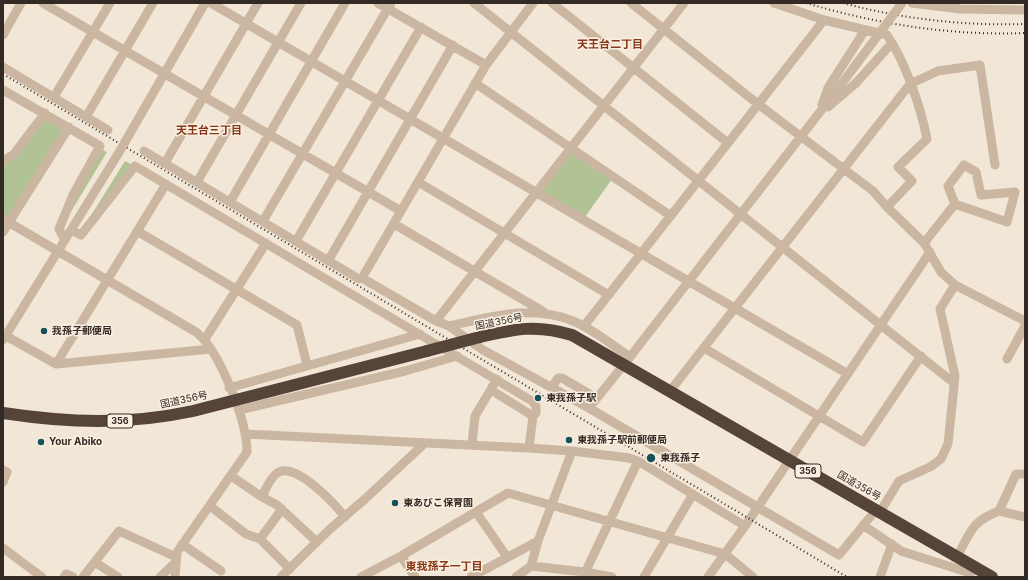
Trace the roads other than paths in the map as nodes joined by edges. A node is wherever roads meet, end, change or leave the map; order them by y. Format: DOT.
graph roads {
  1 [pos="22,3"];
  2 [pos="43,3"];
  3 [pos="110,3"];
  4 [pos="153,3"];
  5 [pos="206,3"];
  6 [pos="211,3"];
  7 [pos="258,3"];
  8 [pos="301,3"];
  9 [pos="345,3"];
  10 [pos="378,3"];
  11 [pos="474,3"];
  12 [pos="534,3"];
  13 [pos="552,3"];
  14 [pos="631,3"];
  15 [pos="684,3"];
  16 [pos="774,3"];
  17 [pos="902,3"];
  18 [pos="912,3"];
  19 [pos="928,4"];
  20 [pos="390,6"];
  21 [pos="980,6"];
  22 [pos="1025,10"];
  23 [pos="824,20"];
  24 [pos="246,24"];
  25 [pos="421,27"];
  26 [pos="664,30"];
  27 [pos="865,30"];
  28 [pos="93,32"];
  29 [pos="511,32"];
  30 [pos="3,35"];
  31 [pos="278,42"];
  32 [pos="892,43"];
  33 [pos="453,45"];
  34 [pos="125,51"];
  35 [pos="311,62"];
  36 [pos="486,65"];
  37 [pos="3,67"];
  38 [pos="634,68"];
  39 [pos="164,73"];
  40 [pos="344,81"];
  41 [pos="475,83"];
  42 [pos="910,84"];
  43 [pos="3,90"];
  44 [pos="204,96"];
  45 [pos="54,97"];
  46 [pos="378,100"];
  47 [pos="758,104"];
  48 [pos="605,106"];
  49 [pos="45,113"];
  50 [pos="819,114"];
  51 [pos="236,115"];
  52 [pos="86,117"];
  53 [pos="410,119"];
  54 [pos="69,127"];
  55 [pos="108,130"];
  56 [pos="269,134"];
  57 [pos="801,137"];
  58 [pos="444,138"];
  59 [pos="728,143"];
  60 [pos="572,148"];
  61 [pos="144,151"];
  62 [pos="302,153"];
  63 [pos="3,161"];
  64 [pos="165,163"];
  65 [pos="995,165"];
  66 [pos="843,168"];
  67 [pos="336,173"];
  68 [pos="698,180"];
  69 [pos="197,182"];
  70 [pos="418,182"];
  71 [pos="166,184"];
  72 [pos="368,192"];
  73 [pos="537,192"];
  74 [pos="230,202"];
  75 [pos="955,204"];
  76 [pos="887,207"];
  77 [pos="401,211"];
  78 [pos="741,214"];
  79 [pos="671,216"];
  80 [pos="6,220"];
  81 [pos="263,221"];
  82 [pos="394,224"];
  83 [pos="71,230"];
  84 [pos="137,231"];
  85 [pos="3,232"];
  86 [pos="505,233"];
  87 [pos="65,240"];
  88 [pos="296,241"];
  89 [pos="266,243"];
  90 [pos="924,243"];
  91 [pos="782,247"];
  92 [pos="59,251"];
  93 [pos="930,252"];
  94 [pos="642,253"];
  95 [pos="328,261"];
  96 [pos="475,271"];
  97 [pos="362,278"];
  98 [pos="107,280"];
  99 [pos="689,281"];
  100 [pos="956,285"];
  101 [pos="236,290"];
  102 [pos="610,295"];
  103 [pos="735,308"];
  104 [pos="546,314"];
  105 [pos="436,321"];
  106 [pos="1025,321"];
  107 [pos="881,325"];
  108 [pos="449,326"];
  109 [pos="584,326"];
  110 [pos="1025,326"];
  111 [pos="420,334"];
  112 [pos="4,338"];
  113 [pos="205,339"];
  114 [pos="704,348"];
  115 [pos="211,349"];
  116 [pos="457,356"];
  117 [pos="921,356"];
  118 [pos="1007,359"];
  119 [pos="627,361"];
  120 [pos="56,364"];
  121 [pos="307,365"];
  122 [pos="848,374"];
  123 [pos="497,379"];
  124 [pos="954,383"];
  125 [pos="552,387"];
  126 [pos="229,388"];
  127 [pos="491,390"];
  128 [pos="670,391"];
  129 [pos="596,398"];
  130 [pos="238,405"];
  131 [pos="589,408"];
  132 [pos="3,413"];
  133 [pos="533,416"];
  134 [pos="819,417"];
  135 [pos="245,434"];
  136 [pos="425,443"];
  137 [pos="472,444"];
  138 [pos="529,448"];
  139 [pos="572,451"];
  140 [pos="790,460"];
  141 [pos="638,461"];
  142 [pos="3,470"];
  143 [pos="1025,474"];
  144 [pos="231,476"];
  145 [pos="3,482"];
  146 [pos="693,494"];
  147 [pos="262,497"];
  148 [pos="552,504"];
  149 [pos="210,506"];
  150 [pos="757,508"];
  151 [pos="282,509"];
  152 [pos="999,510"];
  153 [pos="878,511"];
  154 [pos="476,512"];
  155 [pos="345,517"];
  156 [pos="1025,517"];
  157 [pos="609,521"];
  158 [pos="863,525"];
  159 [pos="745,526"];
  160 [pos="667,537"];
  161 [pos="260,539"];
  162 [pos="538,541"];
  163 [pos="317,542"];
  164 [pos="182,544"];
  165 [pos="892,544"];
  166 [pos="3,548"];
  167 [pos="725,554"];
  168 [pos="401,556"];
  169 [pos="957,557"];
  170 [pos="507,558"];
  171 [pos="176,560"];
  172 [pos="96,563"];
  173 [pos="531,566"];
  174 [pos="546,568"];
  175 [pos="976,568"];
  176 [pos="290,569"];
  177 [pos="221,572"];
  178 [pos="584,574"];
  179 [pos="42,577"];
  180 [pos="64,577"];
  181 [pos="73,577"];
  182 [pos="83,577"];
  183 [pos="118,577"];
  184 [pos="160,577"];
  185 [pos="175,577"];
  186 [pos="281,577"];
  187 [pos="361,577"];
  188 [pos="415,577"];
  189 [pos="471,577"];
  190 [pos="516,577"];
  191 [pos="542,577"];
  192 [pos="612,577"];
  193 [pos="644,577"];
  194 [pos="708,577"];
  195 [pos="753,577"];
  196 [pos="880,577"];
  197 [pos="992,577"];
  1 -- 30 [label="street"];
  2 -- 28 [label="street"];
  3 -- 28 [label="street"];
  4 -- 34 [label="street"];
  5 -- 39 [label="street"];
  6 -- 24 [label="street"];
  7 -- 24 [label="street"];
  8 -- 31 [label="street"];
  9 -- 35 [label="street"];
  10 -- 20 [label="street"];
  11 -- 29 [label="street"];
  12 -- 29 [label="street"];
  13 -- 38 [label="street"];
  14 -- 26 [label="street"];
  15 -- 26 [label="street"];
  16 -- 23 [label="street"];
  17 -- 50 [label="street, bridge"];
  18 -- 19 [label="street"];
  19 -- 21 [label="street"];
  20 -- 25 [label="street"];
  20 -- 40 [label="street"];
  21 -- 22 [label="street"];
  23 -- 27 [label="street"];
  23 -- 47 [label="street"];
  24 -- 31 [label="street"];
  24 -- 44 [label="street"];
  25 -- 33 [label="street"];
  25 -- 46 [label="street"];
  26 -- 38 [label="street"];
  26 -- 47 [label="street"];
  27 -- 32 [label="street"];
  27 -- 50 [label="street"];
  28 -- 34 [label="street"];
  28 -- 45 [label="street"];
  29 -- 36 [label="street"];
  29 -- 48 [label="street"];
  31 -- 35 [label="street"];
  31 -- 51 [label="street"];
  32 -- 42 [label="street"];
  32 -- 50 [label="street"];
  33 -- 36 [label="street"];
  33 -- 53 [label="street"];
  34 -- 39 [label="street"];
  34 -- 52 [label="street"];
  35 -- 40 [label="street"];
  35 -- 56 [label="street"];
  36 -- 41 [label="street"];
  37 -- 45 [label="street"];
  38 -- 48 [label="street"];
  38 -- 59 [label="street"];
  39 -- 44 [label="street"];
  39 -- 83 [label="street, bridge"];
  40 -- 46 [label="street"];
  40 -- 62 [label="street"];
  41 -- 58 [label="street"];
  41 -- 60 [label="street"];
  42 -- 65 [label="street"];
  42 -- 66 [label="street"];
  42 -- 76 [label="street"];
  43 -- 49 [label="street"];
  44 -- 51 [label="street"];
  44 -- 64 [label="street"];
  45 -- 52 [label="street"];
  46 -- 53 [label="street"];
  46 -- 67 [label="street"];
  47 -- 57 [label="street"];
  47 -- 59 [label="street"];
  48 -- 60 [label="street"];
  48 -- 68 [label="street"];
  49 -- 54 [label="street"];
  49 -- 63 [label="street"];
  50 -- 57 [label="street"];
  51 -- 56 [label="street"];
  51 -- 69 [label="street"];
  52 -- 55 [label="street"];
  53 -- 58 [label="street"];
  53 -- 72 [label="street"];
  54 -- 80 [label="street"];
  54 -- 87 [label="street"];
  56 -- 62 [label="street"];
  56 -- 74 [label="street"];
  57 -- 66 [label="street"];
  57 -- 78 [label="street"];
  58 -- 70 [label="street"];
  58 -- 73 [label="street"];
  59 -- 68 [label="street"];
  60 -- 73 [label="street"];
  60 -- 79 [label="street"];
  61 -- 64 [label="street"];
  62 -- 67 [label="street"];
  62 -- 81 [label="street"];
  64 -- 69 [label="street"];
  66 -- 76 [label="street"];
  66 -- 91 [label="street"];
  67 -- 72 [label="street"];
  67 -- 88 [label="street"];
  68 -- 78 [label="street"];
  68 -- 79 [label="street"];
  69 -- 74 [label="street"];
  70 -- 77 [label="street"];
  70 -- 86 [label="street"];
  71 -- 83 [label="street"];
  71 -- 84 [label="street"];
  71 -- 89 [label="street"];
  72 -- 77 [label="street"];
  72 -- 95 [label="street"];
  73 -- 86 [label="street"];
  73 -- 94 [label="street"];
  74 -- 81 [label="street"];
  75 -- 75 [label="street"];
  75 -- 90 [label="street"];
  76 -- 90 [label="street"];
  77 -- 82 [label="street"];
  78 -- 91 [label="street"];
  78 -- 99 [label="street"];
  79 -- 94 [label="street"];
  80 -- 85 [label="street"];
  80 -- 92 [label="street"];
  81 -- 88 [label="street"];
  82 -- 96 [label="street"];
  82 -- 97 [label="street"];
  83 -- 87 [label="street"];
  84 -- 98 [label="street"];
  84 -- 101 [label="street"];
  86 -- 96 [label="street"];
  86 -- 102 [label="street"];
  87 -- 92 [label="street"];
  88 -- 95 [label="street"];
  89 -- 101 [label="street"];
  89 -- 111 [label="street"];
  90 -- 93 [label="street"];
  91 -- 103 [label="street"];
  91 -- 107 [label="street"];
  92 -- 98 [label="street"];
  92 -- 112 [label="street"];
  93 -- 100 [label="street"];
  93 -- 107 [label="street"];
  94 -- 99 [label="street"];
  94 -- 102 [label="street"];
  95 -- 97 [label="street"];
  96 -- 104 [label="street"];
  96 -- 105 [label="street"];
  97 -- 105 [label="street"];
  98 -- 113 [label="street"];
  98 -- 120 [label="street"];
  99 -- 103 [label="street"];
  99 -- 119 [label="street"];
  100 -- 106 [label="street"];
  100 -- 124 [label="street"];
  101 -- 113 [label="street"];
  101 -- 121 [label="street"];
  102 -- 109 [label="street"];
  103 -- 114 [label="street"];
  103 -- 122 [label="street"];
  104 -- 108 [label="street"];
  104 -- 109 [label="street"];
  105 -- 108 [label="street"];
  107 -- 117 [label="street"];
  107 -- 122 [label="street"];
  108 -- 125 [label="street"];
  109 -- 119 [label="street"];
  110 -- 118 [label="street"];
  111 -- 116 [label="street"];
  111 -- 121 [label="street"];
  112 -- 120 [label="street"];
  113 -- 115 [label="street"];
  114 -- 128 [label="street"];
  114 -- 134 [label="street"];
  115 -- 120 [label="street"];
  115 -- 126 [label="street"];
  116 -- 123 [label="street"];
  116 -- 130 [label="street"];
  117 -- 124 [label="street"];
  117 -- 134 [label="street"];
  119 -- 128 [label="highway, 国道356号 / 356"];
  119 -- 129 [label="street"];
  119 -- 130 [label="highway, 国道356号 / 356, bridge"];
  121 -- 126 [label="street"];
  122 -- 134 [label="street"];
  123 -- 127 [label="street"];
  123 -- 133 [label="street"];
  124 -- 153 [label="street"];
  125 -- 129 [label="street"];
  125 -- 131 [label="street"];
  126 -- 130 [label="street"];
  127 -- 133 [label="street"];
  127 -- 137 [label="street"];
  128 -- 140 [label="highway, 国道356号 / 356"];
  129 -- 131 [label="street"];
  130 -- 132 [label="highway, 国道356号 / 356"];
  130 -- 135 [label="street"];
  131 -- 150 [label="street"];
  133 -- 138 [label="street"];
  134 -- 140 [label="street"];
  135 -- 136 [label="street"];
  135 -- 144 [label="street"];
  136 -- 137 [label="street"];
  136 -- 155 [label="street"];
  137 -- 138 [label="street"];
  138 -- 139 [label="street"];
  139 -- 141 [label="street"];
  139 -- 148 [label="street"];
  140 -- 150 [label="street"];
  140 -- 153 [label="highway, 国道356号 / 356"];
  141 -- 146 [label="street"];
  141 -- 157 [label="street"];
  142 -- 145 [label="street"];
  143 -- 152 [label="street"];
  144 -- 147 [label="street"];
  144 -- 149 [label="street"];
  146 -- 159 [label="street"];
  146 -- 160 [label="street"];
  147 -- 151 [label="street"];
  147 -- 155 [label="street"];
  148 -- 154 [label="street"];
  148 -- 157 [label="street"];
  148 -- 162 [label="street"];
  149 -- 161 [label="street"];
  149 -- 164 [label="street"];
  150 -- 158 [label="street"];
  150 -- 159 [label="street"];
  151 -- 161 [label="street"];
  151 -- 163 [label="street"];
  152 -- 156 [label="street"];
  152 -- 169 [label="street"];
  153 -- 158 [label="street"];
  153 -- 169 [label="highway, 国道356号 / 356"];
  154 -- 168 [label="street"];
  154 -- 170 [label="street"];
  155 -- 163 [label="street"];
  157 -- 160 [label="street"];
  157 -- 178 [label="street"];
  158 -- 165 [label="street"];
  159 -- 167 [label="street"];
  160 -- 167 [label="street"];
  160 -- 193 [label="street"];
  161 -- 176 [label="street"];
  162 -- 170 [label="street"];
  162 -- 173 [label="street"];
  163 -- 176 [label="street"];
  164 -- 171 [label="street"];
  164 -- 177 [label="street"];
  165 -- 175 [label="street"];
  165 -- 196 [label="street"];
  166 -- 179 [label="street"];
  167 -- 194 [label="street"];
  167 -- 195 [label="street"];
  168 -- 187 [label="street"];
  168 -- 188 [label="street"];
  169 -- 175 [label="highway, 国道356号 / 356"];
  170 -- 189 [label="street"];
  171 -- 172 [label="street"];
  171 -- 184 [label="street"];
  171 -- 185 [label="street"];
  172 -- 182 [label="street"];
  172 -- 183 [label="street"];
  173 -- 174 [label="street"];
  173 -- 190 [label="street"];
  174 -- 178 [label="street"];
  174 -- 191 [label="street"];
  175 -- 197 [label="highway, 国道356号 / 356"];
  176 -- 186 [label="street"];
  178 -- 192 [label="street"];
  180 -- 181 [label="street"];
}
